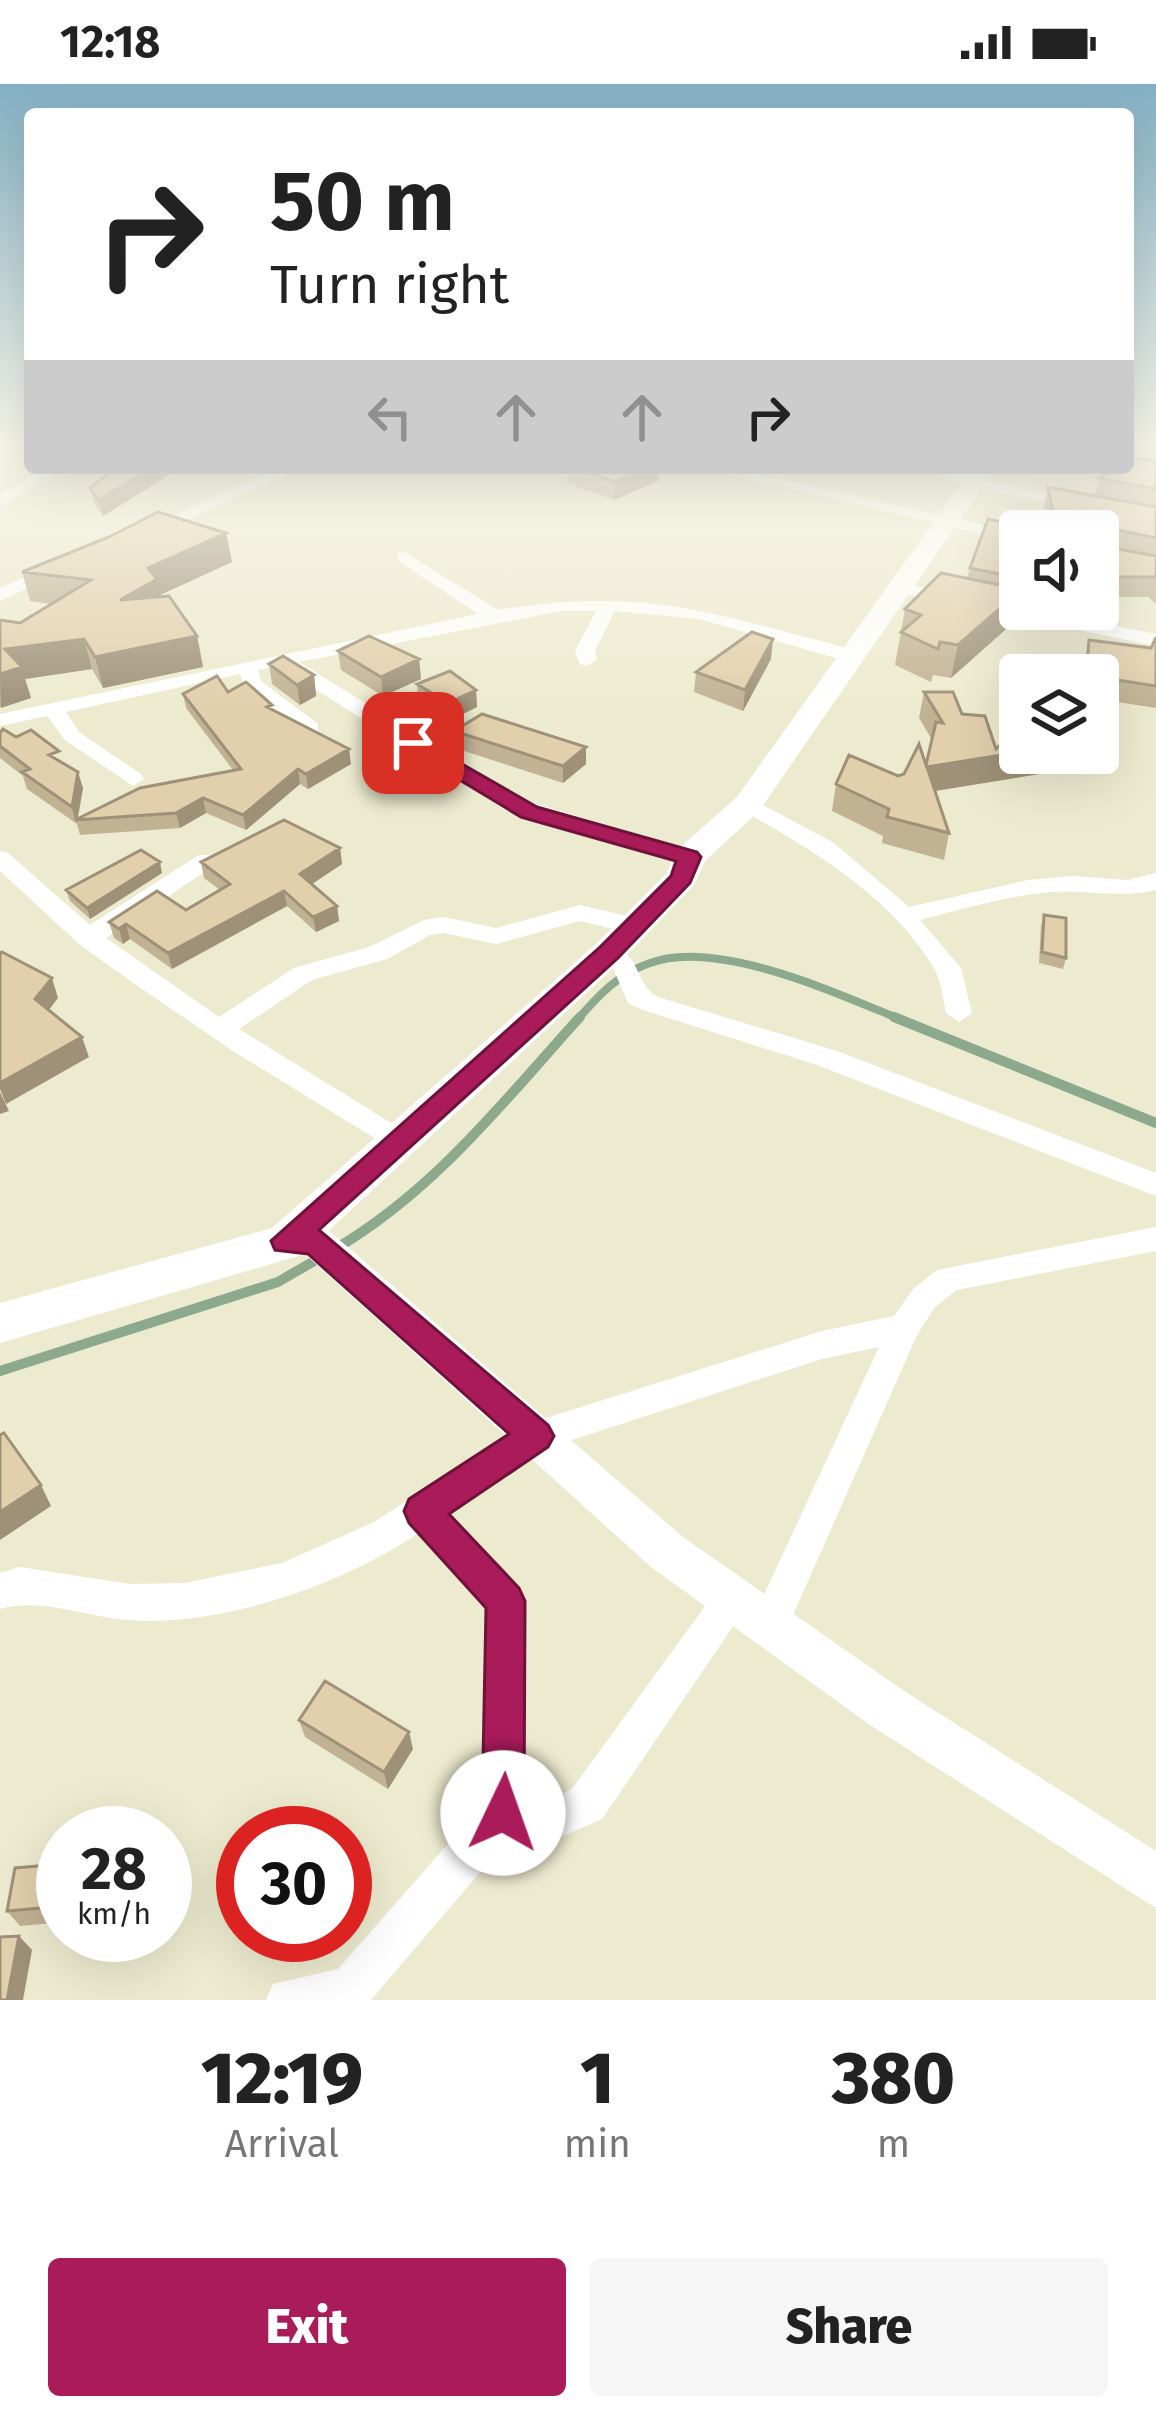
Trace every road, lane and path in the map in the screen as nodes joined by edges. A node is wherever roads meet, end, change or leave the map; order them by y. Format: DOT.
graph roads {
  1 [pos="140,533"];
  2 [pos="940,533"];
  3 [pos="134,536"];
  4 [pos="404,557"];
  5 [pos="70,565"];
  6 [pos="902,588"];
  7 [pos="0,595"];
  8 [pos="609,604"];
  9 [pos="492,615"];
  10 [pos="1156,640"];
  11 [pos="853,657"];
  12 [pos="282,660"];
  13 [pos="587,660"];
  14 [pos="247,665"];
  15 [pos="55,712"];
  16 [pos="0,720"];
  17 [pos="311,728"];
  18 [pos="133,779"];
  19 [pos="748,804"];
  20 [pos="689,857"];
  21 [pos="0,858"];
  22 [pos="207,860"];
  23 [pos="1156,880"];
  24 [pos="904,916"];
  25 [pos="88,938"];
  26 [pos="622,948"];
  27 [pos="959,1013"];
  28 [pos="221,1028"];
  29 [pos="399,1142"];
  30 [pos="1156,1186"];
  31 [pos="1156,1239"];
  32 [pos="300,1241"];
  33 [pos="0,1323"];
  34 [pos="904,1328"];
  35 [pos="536,1436"];
  36 [pos="422,1511"];
  37 [pos="0,1591"];
  38 [pos="750,1614"];
  39 [pos="503,1813"];
  40 [pos="1156,1882"];
  41 [pos="289,2000"];
  1 -- 3 [label="street"];
  2 -- 6 [label="main road"];
  4 -- 9 [label="street"];
  5 -- 7 [label="street"];
  6 -- 10 [label="street"];
  6 -- 11 [label="main road"];
  8 -- 9 [label="street"];
  8 -- 11 [label="street"];
  8 -- 13 [label="street"];
  9 -- 12 [label="street"];
  11 -- 19 [label="main road"];
  12 -- 14 [label="street"];
  12 -- 20 [label="street"];
  14 -- 15 [label="street"];
  14 -- 17 [label="street"];
  15 -- 16 [label="street"];
  15 -- 18 [label="street"];
  19 -- 20 [label="main road"];
  19 -- 24 [label="street"];
  20 -- 26 [label="main road"];
  21 -- 25 [label="street"];
  22 -- 25 [label="street"];
  23 -- 24 [label="street"];
  24 -- 27 [label="street"];
  25 -- 28 [label="street"];
  26 -- 28 [label="street"];
  26 -- 29 [label="main road"];
  26 -- 30 [label="street"];
  28 -- 29 [label="street"];
  29 -- 32 [label="main road"];
  31 -- 34 [label="street"];
  32 -- 33 [label="main road"];
  32 -- 35 [label="street"];
  34 -- 35 [label="street"];
  34 -- 38 [label="street"];
  35 -- 36 [label="street"];
  35 -- 38 [label="street"];
  36 -- 37 [label="street"];
  36 -- 39 [label="street"];
  38 -- 39 [label="street"];
  38 -- 40 [label="street"];
  39 -- 41 [label="street"];
}
